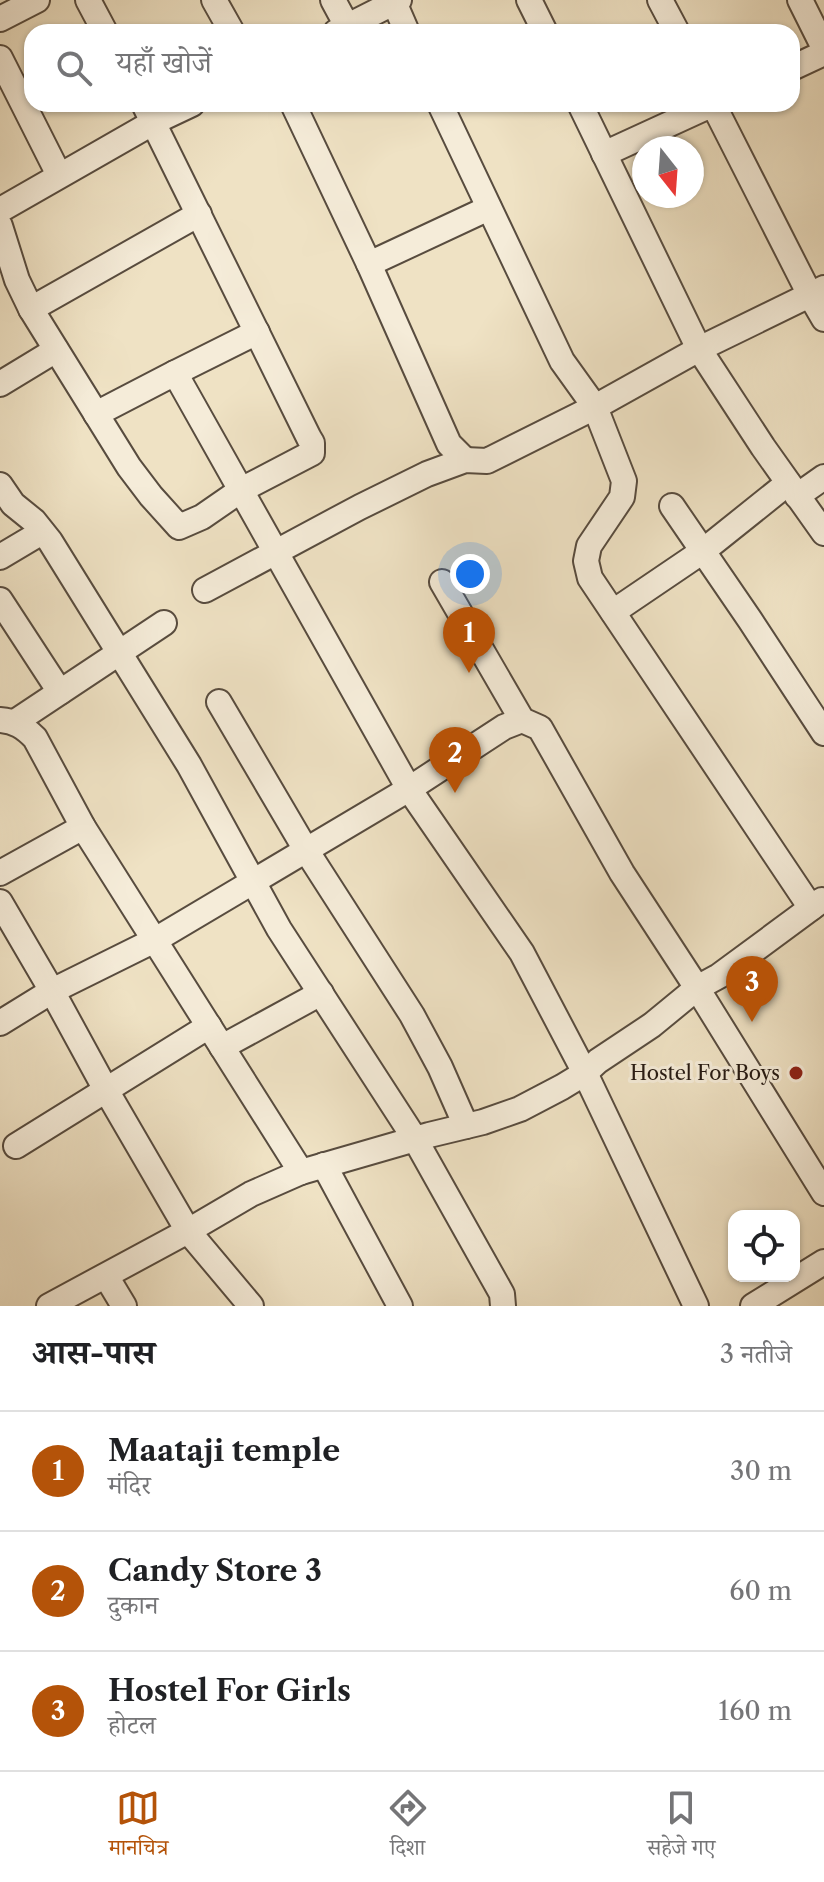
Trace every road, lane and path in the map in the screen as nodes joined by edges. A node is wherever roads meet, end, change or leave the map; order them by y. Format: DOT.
graph roads {
  1 [pos="37,0"];
  2 [pos="88,0"];
  3 [pos="214,0"];
  4 [pos="333,0"];
  5 [pos="529,0"];
  6 [pos="660,0"];
  7 [pos="800,0"];
  8 [pos="396,1"];
  9 [pos="0,19"];
  10 [pos="101,24"];
  11 [pos="228,24"];
  12 [pos="340,24"];
  13 [pos="352,24"];
  14 [pos="404,24"];
  15 [pos="541,24"];
  16 [pos="673,24"];
  17 [pos="824,51"];
  18 [pos="0,58"];
  19 [pos="800,64"];
  20 [pos="24,106"];
  21 [pos="27,112"];
  22 [pos="297,112"];
  23 [pos="444,112"];
  24 [pos="584,112"];
  25 [pos="696,112"];
  26 [pos="717,112"];
  27 [pos="149,113"];
  28 [pos="604,154"];
  29 [pos="59,175"];
  30 [pos="489,208"];
  31 [pos="0,210"];
  32 [pos="199,214"];
  33 [pos="0,226"];
  34 [pos="369,264"];
  35 [pos="817,291"];
  36 [pos="31,309"];
  37 [pos="824,319"];
  38 [pos="257,332"];
  39 [pos="699,349"];
  40 [pos="56,350"];
  41 [pos="175,373"];
  42 [pos="0,384"];
  43 [pos="595,407"];
  44 [pos="96,414"];
  45 [pos="465,460"];
  46 [pos="824,477"];
  47 [pos="0,485"];
  48 [pos="241,490"];
  49 [pos="793,490"];
  50 [pos="672,506"];
  51 [pos="42,532"];
  52 [pos="824,533"];
  53 [pos="276,551"];
  54 [pos="703,551"];
  55 [pos="0,557"];
  56 [pos="442,582"];
  57 [pos="205,590"];
  58 [pos="0,600"];
  59 [pos="613,612"];
  60 [pos="164,623"];
  61 [pos="118,653"];
  62 [pos="60,692"];
  63 [pos="219,702"];
  64 [pos="522,720"];
  65 [pos="8,721"];
  66 [pos="824,733"];
  67 [pos="409,789"];
  68 [pos="83,827"];
  69 [pos="306,850"];
  70 [pos="0,873"];
  71 [pos="252,882"];
  72 [pos="0,902"];
  73 [pos="817,903"];
  74 [pos="155,940"];
  75 [pos="697,988"];
  76 [pos="52,991"];
  77 [pos="321,993"];
  78 [pos="0,1023"];
  79 [pos="216,1036"];
  80 [pos="585,1073"];
  81 [pos="106,1090"];
  82 [pos="466,1126"];
  83 [pos="415,1139"];
  84 [pos="16,1146"];
  85 [pos="312,1168"];
  86 [pos="824,1193"];
  87 [pos="188,1231"];
  88 [pos="824,1262"];
  89 [pos="106,1276"];
  90 [pos="49,1306"];
  91 [pos="124,1306"];
  92 [pos="251,1306"];
  93 [pos="400,1306"];
  94 [pos="503,1306"];
  95 [pos="696,1306"];
  96 [pos="753,1306"];
  1 -- 9 [label="street"];
  2 -- 10 [label="street"];
  3 -- 11 [label="street"];
  4 -- 12 [label="street"];
  5 -- 15 [label="street"];
  6 -- 16 [label="street"];
  7 -- 17 [label="street"];
  8 -- 13 [label="street"];
  8 -- 14 [label="street"];
  17 -- 19 [label="street"];
  18 -- 20 [label="street"];
  21 -- 29 [label="street"];
  22 -- 34 [label="street"];
  23 -- 30 [label="street"];
  24 -- 28 [label="street"];
  25 -- 28 [label="street"];
  26 -- 35 [label="street"];
  27 -- 29 [label="street"];
  27 -- 32 [label="street"];
  28 -- 39 [label="street"];
  29 -- 31 [label="street"];
  30 -- 34 [label="street"];
  30 -- 43 [label="street"];
  32 -- 36 [label="street"];
  32 -- 38 [label="street"];
  33 -- 36 [label="street"];
  34 -- 45 [label="street"];
  35 -- 37 [label="street"];
  35 -- 39 [label="street"];
  36 -- 40 [label="street"];
  38 -- 41 [label="street"];
  38 -- 48 [label="street"];
  39 -- 43 [label="street"];
  39 -- 49 [label="street"];
  40 -- 42 [label="street"];
  40 -- 44 [label="street"];
  41 -- 44 [label="street"];
  41 -- 48 [label="street"];
  43 -- 45 [label="street"];
  43 -- 59 [label="street"];
  44 -- 48 [label="street"];
  45 -- 53 [label="street"];
  46 -- 49 [label="street"];
  47 -- 51 [label="street"];
  48 -- 53 [label="street"];
  49 -- 52 [label="street"];
  49 -- 54 [label="street"];
  50 -- 54 [label="street"];
  51 -- 55 [label="street"];
  51 -- 61 [label="street"];
  53 -- 57 [label="street"];
  53 -- 67 [label="street"];
  54 -- 59 [label="street"];
  54 -- 66 [label="street"];
  56 -- 64 [label="street"];
  58 -- 62 [label="street"];
  59 -- 73 [label="street"];
  60 -- 61 [label="street"];
  61 -- 62 [label="street"];
  61 -- 71 [label="street"];
  62 -- 65 [label="street"];
  63 -- 69 [label="street"];
  64 -- 67 [label="street"];
  64 -- 75 [label="street"];
  65 -- 68 [label="street"];
  67 -- 69 [label="street"];
  67 -- 80 [label="street"];
  68 -- 70 [label="street"];
  68 -- 74 [label="street"];
  69 -- 71 [label="street"];
  69 -- 82 [label="street"];
  71 -- 74 [label="street"];
  71 -- 77 [label="street"];
  72 -- 76 [label="street"];
  73 -- 75 [label="street"];
  74 -- 76 [label="street"];
  74 -- 79 [label="street"];
  75 -- 80 [label="street"];
  75 -- 86 [label="street"];
  76 -- 78 [label="street"];
  76 -- 81 [label="street"];
  77 -- 79 [label="street"];
  77 -- 83 [label="street"];
  79 -- 81 [label="street"];
  79 -- 85 [label="street"];
  80 -- 82 [label="street"];
  80 -- 95 [label="street"];
  81 -- 84 [label="street"];
  81 -- 87 [label="street"];
  82 -- 83 [label="street"];
  83 -- 85 [label="street"];
  83 -- 94 [label="street"];
  85 -- 87 [label="street"];
  85 -- 93 [label="street"];
  87 -- 89 [label="street"];
  87 -- 92 [label="street"];
  88 -- 96 [label="street"];
  89 -- 90 [label="street"];
  89 -- 91 [label="street"];
}
